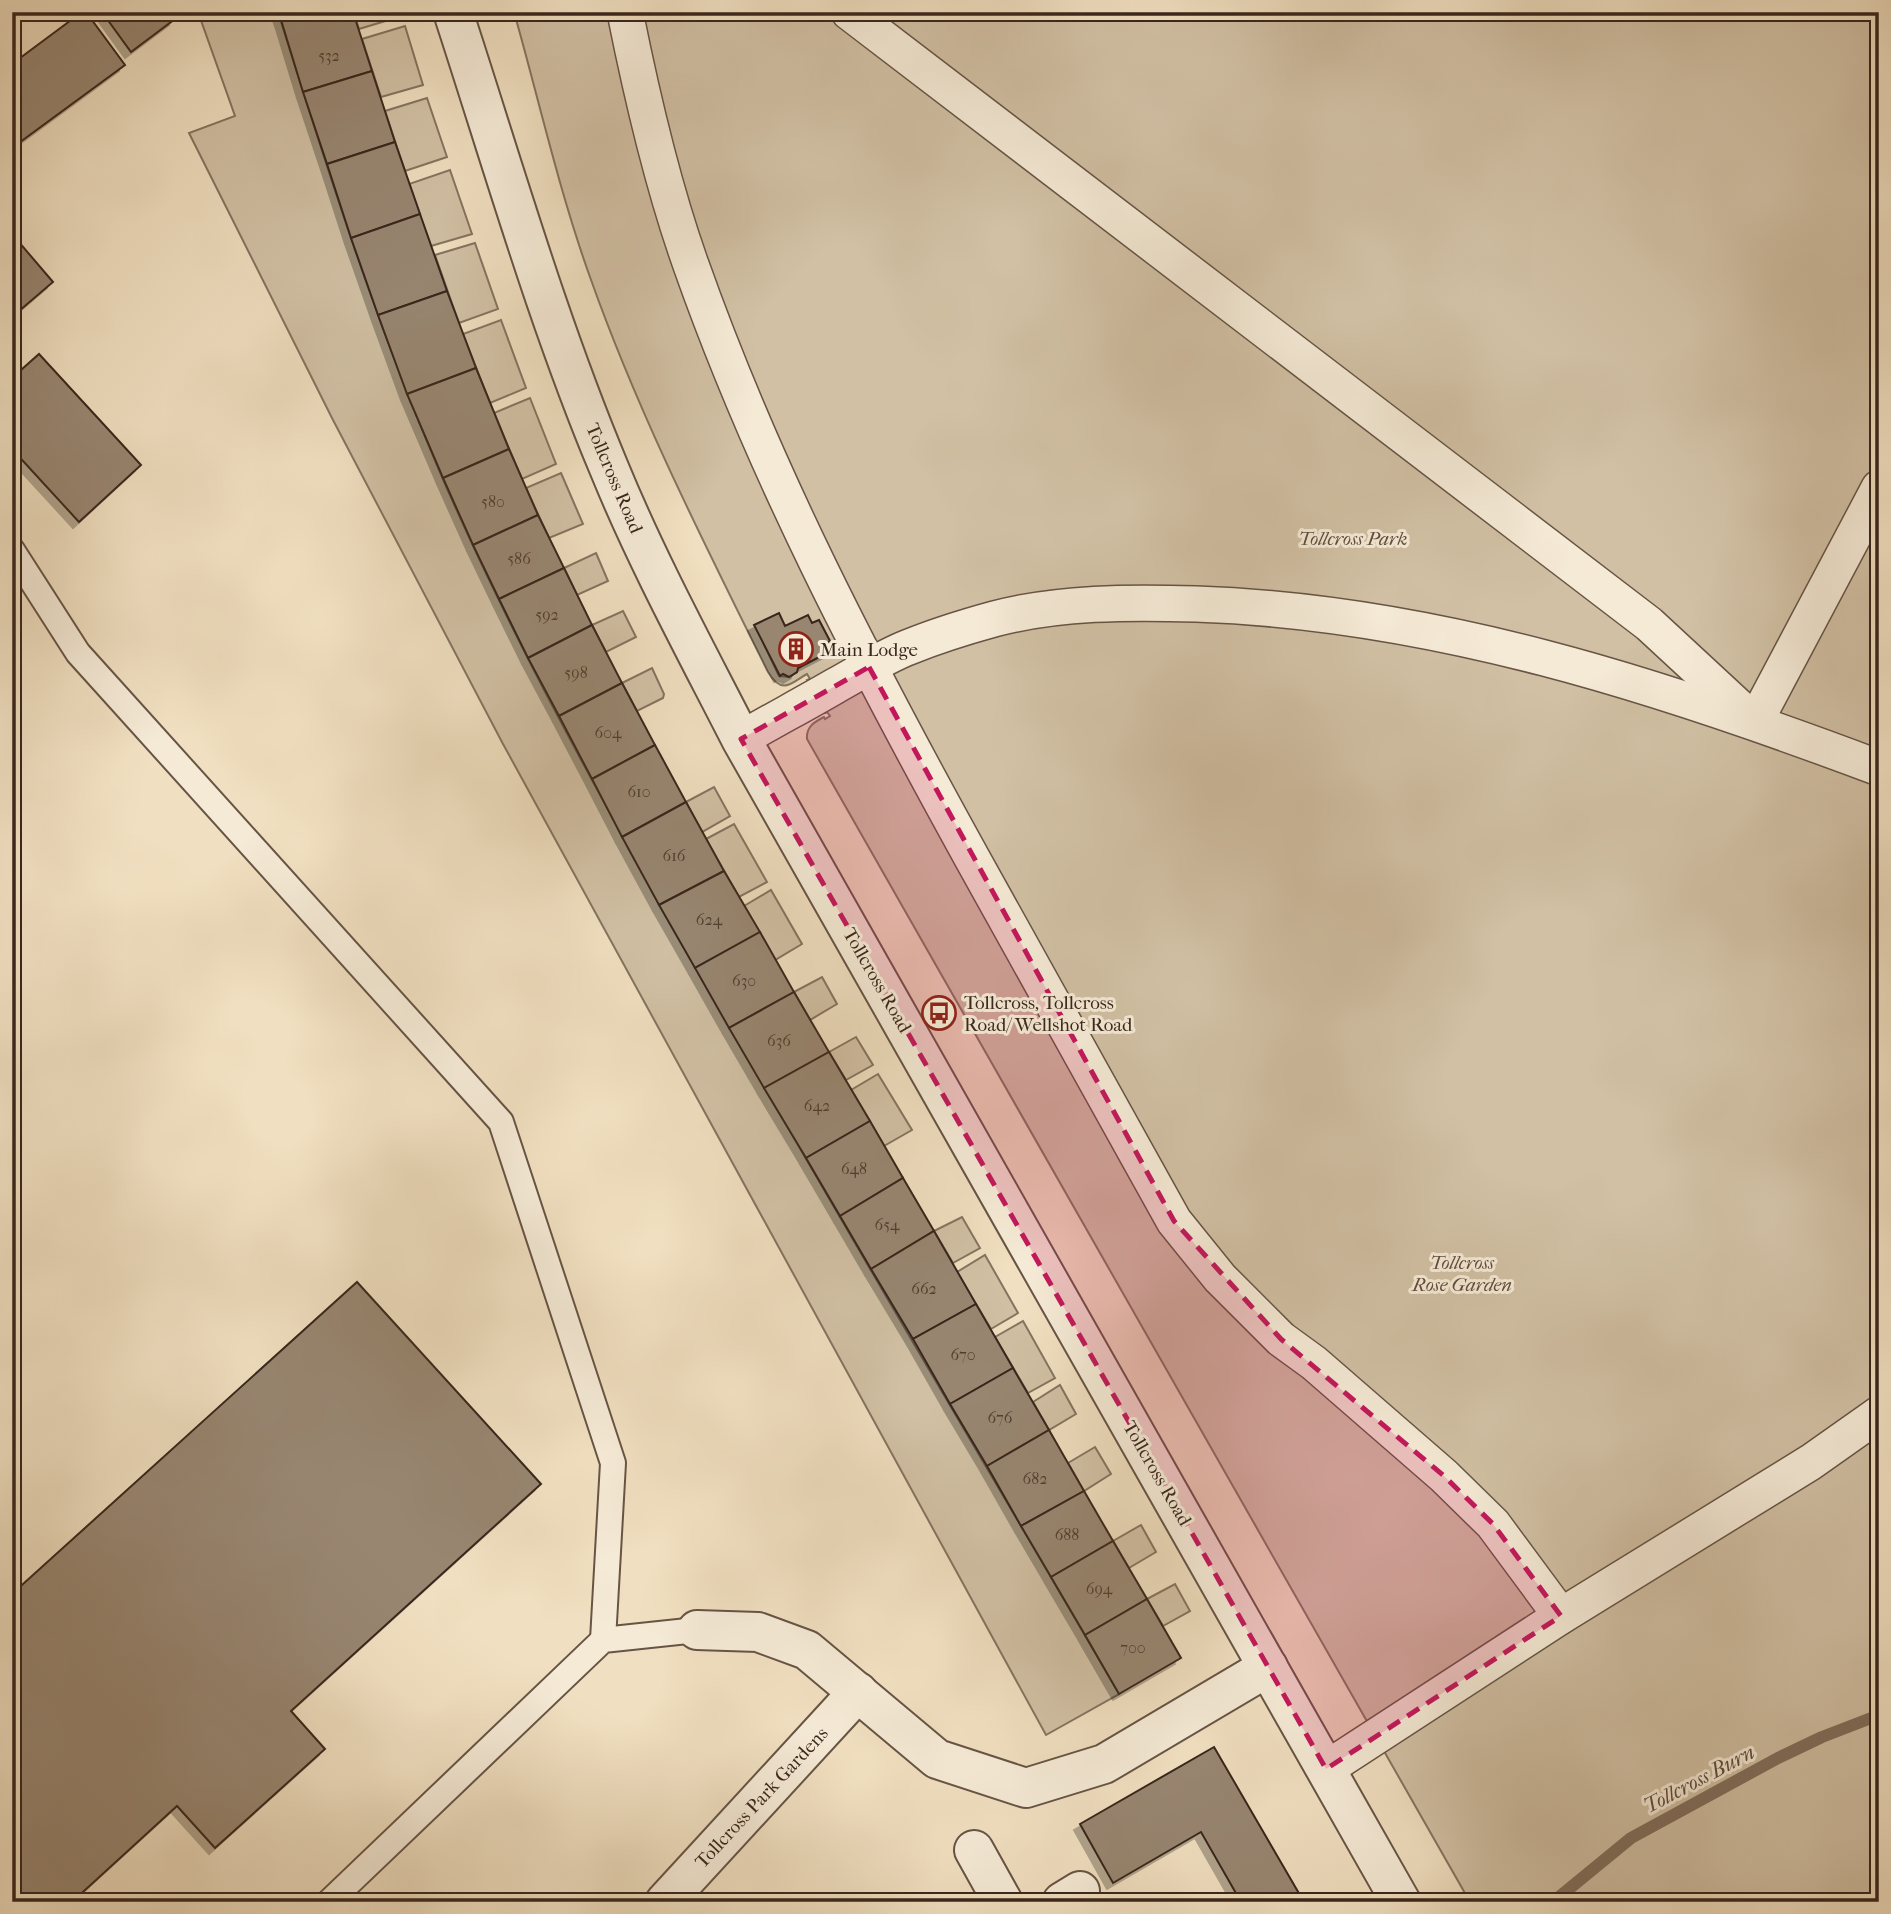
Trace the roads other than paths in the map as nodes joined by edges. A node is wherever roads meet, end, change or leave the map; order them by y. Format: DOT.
graph roads {
  1 [pos="453,12"];
  2 [pos="625,12"];
  3 [pos="849,12"];
  4 [pos="1879,488"];
  5 [pos="12,550"];
  6 [pos="869,667"];
  7 [pos="1755,722"];
  8 [pos="741,739"];
  9 [pos="1879,768"];
  10 [pos="1879,1414"];
  11 [pos="1561,1616"];
  12 [pos="697,1630"];
  13 [pos="603,1640"];
  14 [pos="1268,1667"];
  15 [pos="859,1692"];
  16 [pos="1326,1769"];
  17 [pos="974,1850"];
  18 [pos="329,1902"];
  19 [pos="665,1902"];
  20 [pos="1003,1902"];
  21 [pos="1401,1902"];
  1 -- 8 [label="street, Tollcross Road"];
  2 -- 6 [label="street"];
  3 -- 7 [label="street"];
  4 -- 7 [label="street"];
  5 -- 13 [label="lane"];
  6 -- 7 [label="street"];
  6 -- 8 [label="street"];
  6 -- 11 [label="street"];
  7 -- 9 [label="street"];
  8 -- 14 [label="street, Tollcross Road"];
  10 -- 11 [label="street"];
  11 -- 16 [label="street"];
  12 -- 13 [label="lane"];
  12 -- 15 [label="street"];
  13 -- 18 [label="lane"];
  14 -- 15 [label="street"];
  14 -- 16 [label="street, Tollcross Road"];
  15 -- 19 [label="street, Tollcross Park Gardens"];
  16 -- 21 [label="street, Tollcross Road"];
  17 -- 20 [label="street"];
}
